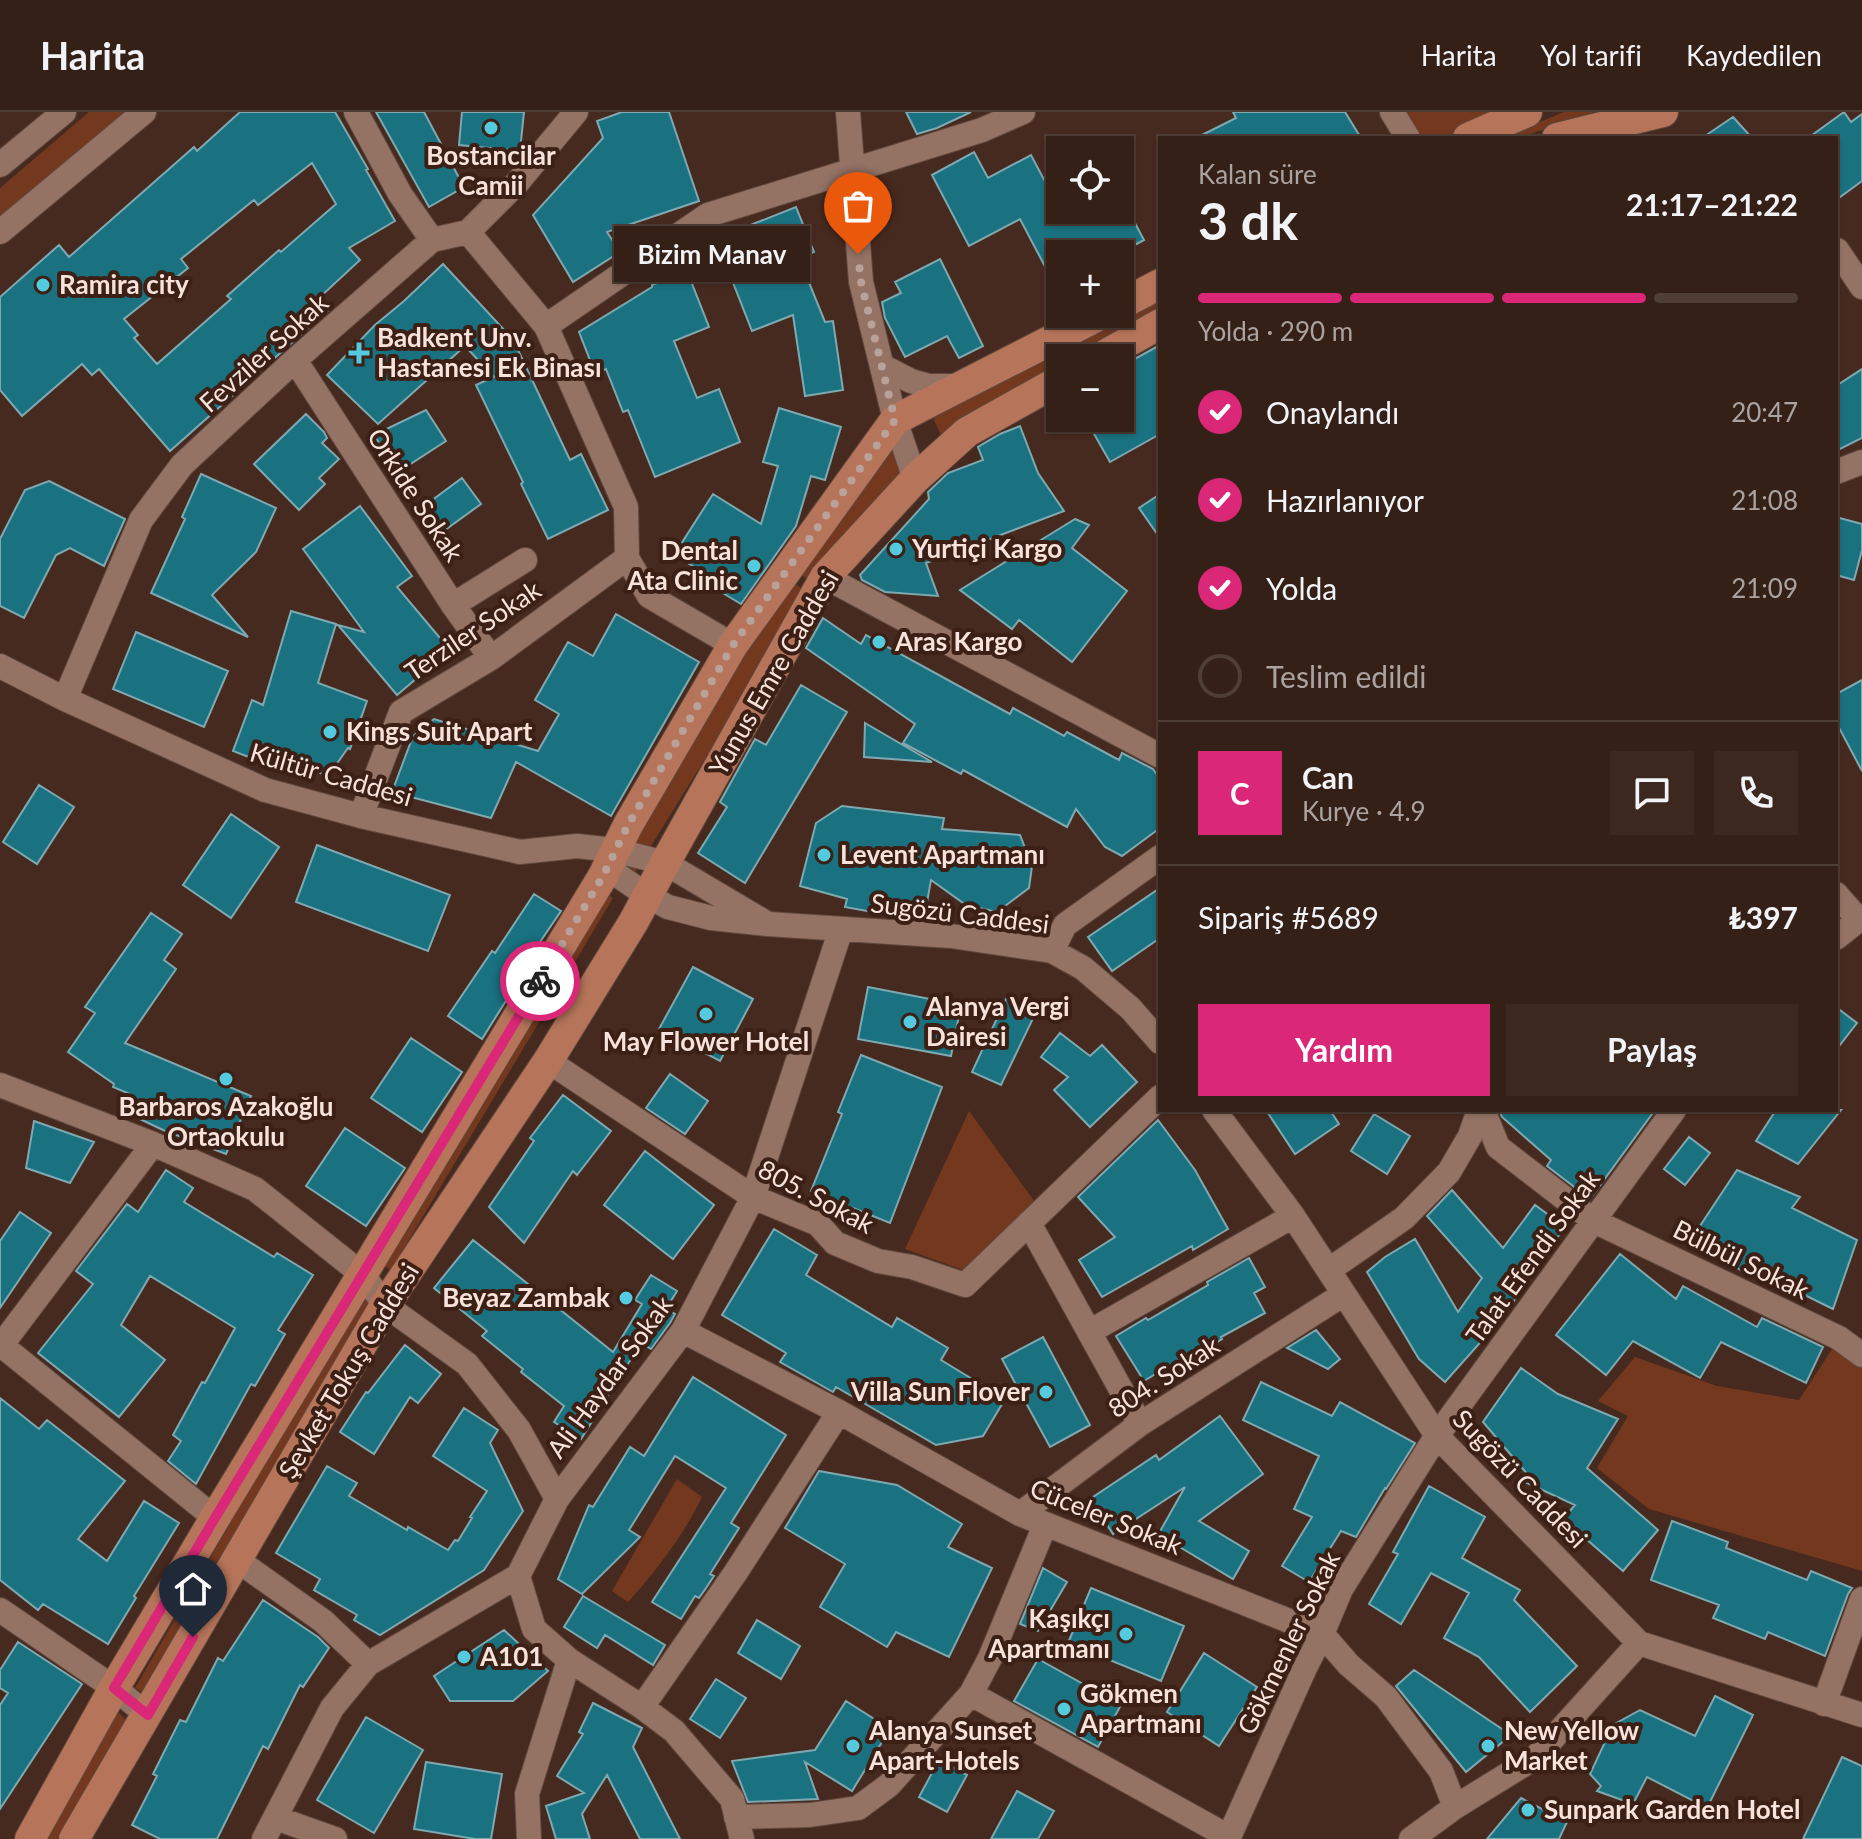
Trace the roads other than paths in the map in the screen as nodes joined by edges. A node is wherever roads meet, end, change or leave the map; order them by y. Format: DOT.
graph roads {
  1 [pos="64,112"];
  2 [pos="144,112"];
  3 [pos="356,112"];
  4 [pos="576,112"];
  5 [pos="848,112"];
  6 [pos="1023,112"];
  7 [pos="1392,112"];
  8 [pos="1527,112"];
  9 [pos="1663,112"];
  10 [pos="1407,136"];
  11 [pos="1473,136"];
  12 [pos="1565,136"];
  13 [pos="0,165"];
  14 [pos="852,171"];
  15 [pos="0,232"];
  16 [pos="468,232"];
  17 [pos="432,240"];
  18 [pos="1838,251"];
  19 [pos="1158,285"];
  20 [pos="1862,287"];
  21 [pos="1134,298"];
  22 [pos="1158,325"];
  23 [pos="546,326"];
  24 [pos="1074,328"];
  25 [pos="1124,344"];
  26 [pos="295,360"];
  27 [pos="882,366"];
  28 [pos="960,386"];
  29 [pos="1046,388"];
  30 [pos="895,420"];
  31 [pos="1862,462"];
  32 [pos="1838,471"];
  33 [pos="915,479"];
  34 [pos="627,558"];
  35 [pos="525,560"];
  36 [pos="825,577"];
  37 [pos="453,605"];
  38 [pos="733,645"];
  39 [pos="491,658"];
  40 [pos="0,666"];
  41 [pos="65,699"];
  42 [pos="1158,755"];
  43 [pos="361,816"];
  44 [pos="1158,858"];
  45 [pos="665,863"];
  46 [pos="606,869"];
  47 [pos="1838,896"];
  48 [pos="643,904"];
  49 [pos="1860,918"];
  50 [pos="768,924"];
  51 [pos="841,929"];
  52 [pos="1838,936"];
  53 [pos="1052,951"];
  54 [pos="1158,1040"];
  55 [pos="548,1061"];
  56 [pos="0,1085"];
  57 [pos="1158,1099"];
  58 [pos="1215,1112"];
  59 [pos="1480,1112"];
  60 [pos="1482,1112"];
  61 [pos="1673,1112"];
  62 [pos="153,1144"];
  63 [pos="753,1197"];
  64 [pos="1293,1216"];
  65 [pos="1594,1221"];
  66 [pos="1029,1223"];
  67 [pos="1329,1270"];
  68 [pos="363,1275"];
  69 [pos="1344,1294"];
  70 [pos="385,1305"];
  71 [pos="683,1331"];
  72 [pos="1089,1332"];
  73 [pos="1,1345"];
  74 [pos="1862,1355"];
  75 [pos="839,1412"];
  76 [pos="1140,1424"];
  77 [pos="1437,1436"];
  78 [pos="557,1499"];
  79 [pos="1020,1514"];
  80 [pos="215,1518"];
  81 [pos="1045,1525"];
  82 [pos="237,1560"];
  83 [pos="518,1576"];
  84 [pos="1862,1599"];
  85 [pos="0,1610"];
  86 [pos="1322,1634"];
  87 [pos="1639,1643"];
  88 [pos="569,1660"];
  89 [pos="368,1664"];
  90 [pos="114,1688"];
  91 [pos="971,1694"];
  92 [pos="1824,1704"];
  93 [pos="642,1707"];
  94 [pos="148,1715"];
  95 [pos="1862,1715"];
  96 [pos="1455,1807"];
  97 [pos="270,1828"];
  98 [pos="739,1828"];
  99 [pos="1229,1838"];
  100 [pos="30,1839"];
  101 [pos="74,1839"];
  102 [pos="335,1839"];
  103 [pos="529,1839"];
  104 [pos="1411,1839"];
  1 -- 13 [label="street"];
  2 -- 15 [label="street"];
  3 -- 17 [label="street"];
  4 -- 16 [label="street"];
  5 -- 14 [label="street"];
  6 -- 14 [label="street"];
  7 -- 10 [label="street"];
  8 -- 11 [label="main road"];
  9 -- 12 [label="main road"];
  14 -- 23 [label="street"];
  14 -- 27 [label="street"];
  16 -- 17 [label="street, Fevziler Sokak"];
  16 -- 23 [label="street"];
  17 -- 26 [label="street, Fevziler Sokak"];
  18 -- 20 [label="street"];
  19 -- 21 [label="main road"];
  22 -- 25 [label="main road"];
  23 -- 34 [label="street"];
  24 -- 28 [label="main road, Yunus Emre Caddesi"];
  26 -- 37 [label="street, Orkide Sokak"];
  26 -- 41 [label="street, Fevziler Sokak"];
  27 -- 28 [label="street"];
  27 -- 30 [label="street"];
  28 -- 30 [label="main road, Yunus Emre Caddesi"];
  29 -- 33 [label="main road, Yunus Emre Caddesi"];
  30 -- 33 [label="street"];
  30 -- 38 [label="main road, Yunus Emre Caddesi"];
  31 -- 32 [label="street"];
  33 -- 36 [label="main road, Yunus Emre Caddesi"];
  34 -- 38 [label="street"];
  34 -- 39 [label="street, Terziler Sokak"];
  35 -- 37 [label="street"];
  36 -- 42 [label="street"];
  36 -- 45 [label="main road, Yunus Emre Caddesi"];
  37 -- 39 [label="street, Orkide Sokak"];
  38 -- 46 [label="main road, Yunus Emre Caddesi"];
  39 -- 43 [label="street, Terziler Sokak"];
  40 -- 41 [label="street, Kültür Caddesi"];
  41 -- 43 [label="street, Kültür Caddesi"];
  43 -- 46 [label="street, Kültür Caddesi"];
  44 -- 53 [label="street"];
  45 -- 46 [label="street, Kültür Caddesi"];
  45 -- 48 [label="main road, Yunus Emre Caddesi"];
  45 -- 50 [label="street, Kültür Caddesi"];
  46 -- 48 [label="street, Sugözü Caddesi"];
  46 -- 68 [label="main road, Şevket Tokuş Caddesi"];
  47 -- 49 [label="street"];
  48 -- 50 [label="street, Sugözü Caddesi"];
  48 -- 55 [label="main road, Şevket Tokuş Caddesi"];
  49 -- 52 [label="street"];
  50 -- 51 [label="street, Sugözü Caddesi"];
  51 -- 53 [label="street, Sugözü Caddesi"];
  51 -- 63 [label="street, Ali Haydar Sokak"];
  53 -- 54 [label="street, Sugözü Caddesi"];
  55 -- 63 [label="street, 805. Sokak"];
  55 -- 70 [label="main road, Şevket Tokuş Caddesi"];
  56 -- 62 [label="street"];
  57 -- 66 [label="street, 805. Sokak"];
  58 -- 64 [label="street, Sugözü Caddesi"];
  59 -- 67 [label="street"];
  60 -- 65 [label="street, Bülbül Sokak"];
  61 -- 65 [label="street, Talat Efendi Sokak"];
  62 -- 68 [label="street"];
  62 -- 73 [label="street"];
  63 -- 66 [label="street, 805. Sokak"];
  63 -- 71 [label="street, Ali Haydar Sokak"];
  64 -- 67 [label="street, Sugözü Caddesi"];
  64 -- 72 [label="street"];
  65 -- 74 [label="street, Bülbül Sokak"];
  65 -- 77 [label="street, Talat Efendi Sokak"];
  66 -- 72 [label="street"];
  67 -- 69 [label="street, Sugözü Caddesi"];
  68 -- 70 [label="street"];
  68 -- 80 [label="main road, Şevket Tokuş Caddesi"];
  69 -- 76 [label="street, 804. Sokak"];
  69 -- 77 [label="street, Sugözü Caddesi"];
  70 -- 78 [label="street"];
  70 -- 82 [label="main road, Şevket Tokuş Caddesi"];
  71 -- 75 [label="street, Cüceler Sokak"];
  71 -- 78 [label="street, Ali Haydar Sokak"];
  72 -- 76 [label="street"];
  73 -- 80 [label="street"];
  75 -- 79 [label="street, Cüceler Sokak"];
  75 -- 93 [label="street"];
  76 -- 79 [label="street, 804. Sokak"];
  77 -- 86 [label="street, Gökmenler Sokak"];
  77 -- 87 [label="street, Sugözü Caddesi"];
  78 -- 83 [label="street, Ali Haydar Sokak"];
  79 -- 81 [label="street, Cüceler Sokak"];
  80 -- 90 [label="main road, Şevket Tokuş Caddesi"];
  81 -- 86 [label="street, Cüceler Sokak"];
  81 -- 91 [label="street"];
  82 -- 89 [label="street"];
  82 -- 94 [label="main road, Şevket Tokuş Caddesi"];
  83 -- 88 [label="street"];
  83 -- 89 [label="street"];
  84 -- 92 [label="street"];
  85 -- 90 [label="street"];
  86 -- 96 [label="street, Cüceler Sokak"];
  86 -- 99 [label="street, Gökmenler Sokak"];
  87 -- 92 [label="street, Sugözü Caddesi"];
  87 -- 96 [label="street"];
  88 -- 93 [label="street"];
  88 -- 103 [label="street"];
  89 -- 97 [label="street"];
  90 -- 94 [label="street"];
  90 -- 100 [label="main road, Şevket Tokuş Caddesi"];
  91 -- 98 [label="street"];
  91 -- 99 [label="street"];
  92 -- 95 [label="street, Sugözü Caddesi"];
  93 -- 98 [label="street"];
  94 -- 101 [label="main road, Şevket Tokuş Caddesi"];
  96 -- 104 [label="street"];
  97 -- 102 [label="street"];
}
